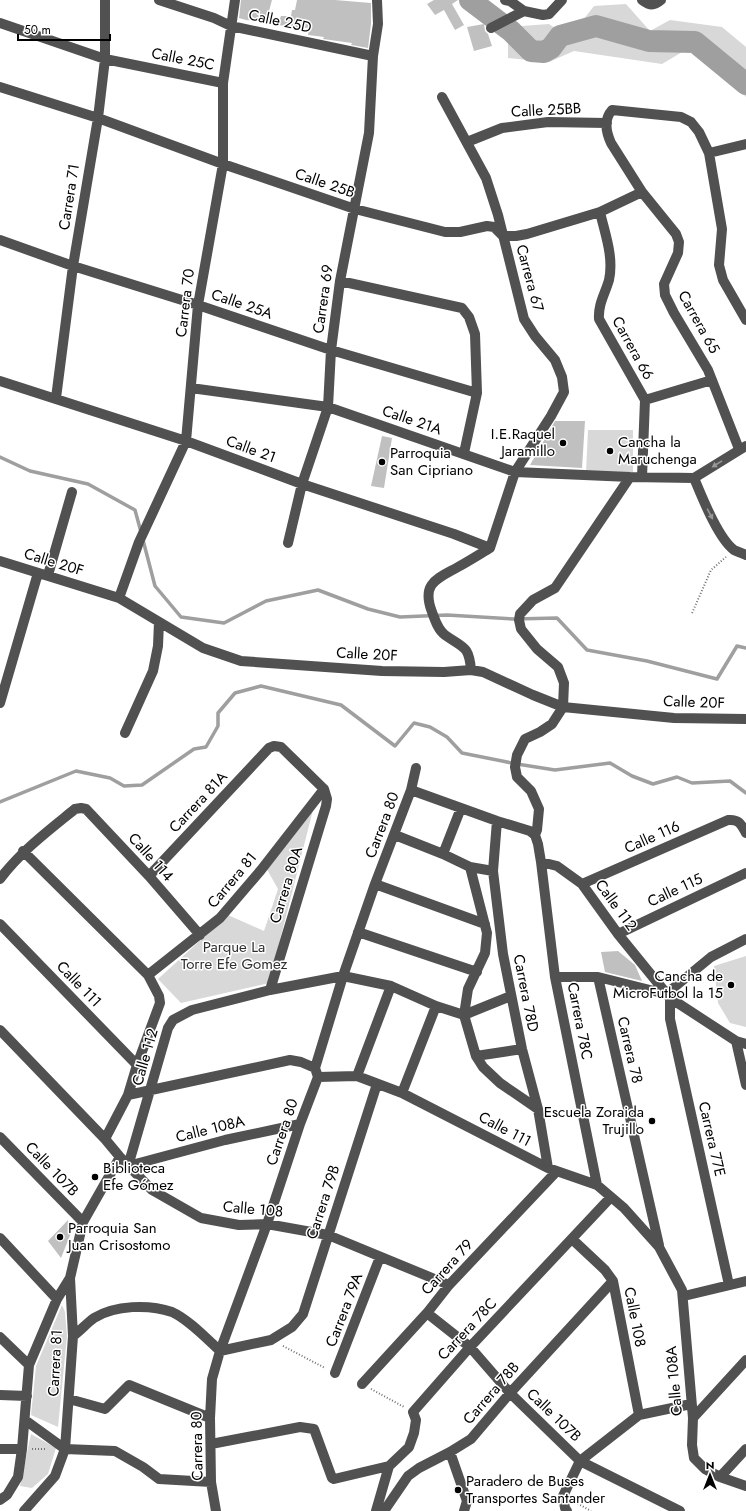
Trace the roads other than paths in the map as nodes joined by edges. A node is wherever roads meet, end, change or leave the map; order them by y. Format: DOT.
graph roads {
  1 [pos="105,0"];
  2 [pos="159,0"];
  3 [pos="235,0"];
  4 [pos="377,0"];
  5 [pos="505,0"];
  6 [pos="562,0"];
  7 [pos="642,0"];
  8 [pos="661,0"];
  9 [pos="524,11"];
  10 [pos="0,23"];
  11 [pos="231,26"];
  12 [pos="494,26"];
  13 [pos="373,56"];
  14 [pos="105,59"];
  15 [pos="223,83"];
  16 [pos="0,87"];
  17 [pos="442,97"];
  18 [pos="98,118"];
  19 [pos="607,123"];
  20 [pos="467,142"];
  21 [pos="746,144"];
  22 [pos="709,153"];
  23 [pos="223,164"];
  24 [pos="642,192"];
  25 [pos="354,209"];
  26 [pos="600,212"];
  27 [pos="503,236"];
  28 [pos="0,240"];
  29 [pos="73,266"];
  30 [pos="340,281"];
  31 [pos="198,305"];
  32 [pos="746,320"];
  33 [pos="331,350"];
  34 [pos="712,380"];
  35 [pos="0,381"];
  36 [pos="191,388"];
  37 [pos="477,392"];
  38 [pos="56,398"];
  39 [pos="645,400"];
  40 [pos="328,407"];
  41 [pos="186,441"];
  42 [pos="743,448"];
  43 [pos="464,453"];
  44 [pos="515,472"];
  45 [pos="630,477"];
  46 [pos="642,477"];
  47 [pos="694,478"];
  48 [pos="302,484"];
  49 [pos="72,492"];
  50 [pos="288,543"];
  51 [pos="490,548"];
  52 [pos="746,555"];
  53 [pos="0,561"];
  54 [pos="43,574"];
  55 [pos="118,598"];
  56 [pos="159,622"];
  57 [pos="471,670"];
  58 [pos="0,703"];
  59 [pos="563,707"];
  60 [pos="746,719"];
  61 [pos="125,733"];
  62 [pos="416,768"];
  63 [pos="324,789"];
  64 [pos="411,790"];
  65 [pos="461,808"];
  66 [pos="497,821"];
  67 [pos="746,833"];
  68 [pos="395,835"];
  69 [pos="535,835"];
  70 [pos="23,852"];
  71 [pos="443,854"];
  72 [pos="541,862"];
  73 [pos="470,867"];
  74 [pos="493,871"];
  75 [pos="746,873"];
  76 [pos="149,876"];
  77 [pos="0,879"];
  78 [pos="375,884"];
  79 [pos="582,884"];
  80 [pos="0,924"];
  81 [pos="485,924"];
  82 [pos="358,932"];
  83 [pos="618,934"];
  84 [pos="200,935"];
  85 [pos="746,939"];
  86 [pos="477,972"];
  87 [pos="148,975"];
  88 [pos="343,976"];
  89 [pos="555,977"];
  90 [pos="598,977"];
  91 [pos="391,986"];
  92 [pos="270,990"];
  93 [pos="511,996"];
  94 [pos="668,996"];
  95 [pos="436,1006"];
  96 [pos="464,1015"];
  97 [pos="0,1030"];
  98 [pos="741,1043"];
  99 [pos="522,1049"];
  100 [pos="476,1056"];
  101 [pos="137,1065"];
  102 [pos="316,1072"];
  103 [pos="357,1076"];
  104 [pos="378,1084"];
  105 [pos="746,1085"];
  106 [pos="151,1090"];
  107 [pos="402,1093"];
  108 [pos="128,1095"];
  109 [pos="538,1109"];
  110 [pos="300,1124"];
  111 [pos="0,1137"];
  112 [pos="105,1139"];
  113 [pos="120,1157"];
  114 [pos="128,1166"];
  115 [pos="552,1170"];
  116 [pos="597,1185"];
  117 [pos="611,1197"];
  118 [pos="83,1222"];
  119 [pos="267,1224"];
  120 [pos="328,1235"];
  121 [pos="0,1238"];
  122 [pos="572,1239"];
  123 [pos="659,1247"];
  124 [pos="380,1257"];
  125 [pos="70,1278"];
  126 [pos="613,1281"];
  127 [pos="746,1281"];
  128 [pos="449,1285"];
  129 [pos="729,1285"];
  130 [pos="684,1296"];
  131 [pos="57,1299"];
  132 [pos="427,1313"];
  133 [pos="73,1336"];
  134 [pos="0,1337"];
  135 [pos="470,1347"];
  136 [pos="220,1351"];
  137 [pos="746,1360"];
  138 [pos="29,1365"];
  139 [pos="335,1374"];
  140 [pos="362,1384"];
  141 [pos="510,1393"];
  142 [pos="0,1395"];
  143 [pos="27,1396"];
  144 [pos="69,1399"];
  145 [pos="691,1404"];
  146 [pos="639,1415"];
  147 [pos="210,1418"];
  148 [pos="693,1418"];
  149 [pos="25,1420"];
  150 [pos="211,1444"];
  151 [pos="65,1448"];
  152 [pos="0,1449"];
  153 [pos="22,1449"];
  154 [pos="746,1449"];
  155 [pos="450,1452"];
  156 [pos="580,1461"];
  157 [pos="389,1466"];
  158 [pos="720,1477"];
  159 [pos="211,1482"];
  160 [pos="746,1486"];
  161 [pos="0,1500"];
  162 [pos="24,1511"];
  163 [pos="216,1511"];
  164 [pos="376,1511"];
  165 [pos="384,1511"];
  166 [pos="464,1511"];
  167 [pos="567,1511"];
  168 [pos="680,1511"];
  1 -- 14 [label="street, Carrera 71"];
  2 -- 11 [label="street, Calle 25D"];
  3 -- 11 [label="street, Carrera 70"];
  4 -- 13 [label="street, Carrera 69"];
  5 -- 9 [label="street"];
  6 -- 9 [label="street"];
  7 -- 8 [label="street"];
  9 -- 12 [label="street"];
  10 -- 14 [label="street, Calle 25C"];
  11 -- 13 [label="street, Calle 25D"];
  11 -- 15 [label="street, Carrera 70"];
  13 -- 25 [label="street, Carrera 69"];
  14 -- 15 [label="street, Calle 25C"];
  14 -- 18 [label="street, Carrera 71"];
  15 -- 23 [label="street, Carrera 70"];
  16 -- 18 [label="street, Calle 25B"];
  17 -- 20 [label="street, Carrera 67"];
  18 -- 23 [label="street, Calle 25B"];
  18 -- 29 [label="street, Carrera 71"];
  19 -- 20 [label="street, Calle 25BB"];
  19 -- 22 [label="street"];
  19 -- 24 [label="street, Carrera 65"];
  20 -- 27 [label="street, Carrera 67"];
  21 -- 22 [label="street"];
  22 -- 32 [label="street"];
  23 -- 25 [label="street, Calle 25B"];
  23 -- 31 [label="street, Carrera 70"];
  24 -- 26 [label="street"];
  24 -- 34 [label="street, Carrera 65"];
  25 -- 27 [label="street, Calle 25B"];
  25 -- 30 [label="street, Carrera 69"];
  26 -- 27 [label="street"];
  26 -- 39 [label="street, Carrera 66"];
  27 -- 44 [label="street, Carrera 67"];
  28 -- 29 [label="street, Calle 25A"];
  29 -- 31 [label="street, Calle 25A"];
  29 -- 38 [label="street, Carrera 71"];
  30 -- 33 [label="street, Carrera 69"];
  30 -- 37 [label="street"];
  31 -- 33 [label="street, Calle 25A"];
  31 -- 36 [label="street, Carrera 70"];
  33 -- 37 [label="street, Calle 25A"];
  33 -- 40 [label="street, Carrera 69"];
  34 -- 39 [label="street"];
  34 -- 42 [label="street, Carrera 65"];
  35 -- 38 [label="street, Calle 21"];
  36 -- 40 [label="street, Calle 21A"];
  36 -- 41 [label="street, Carrera 70"];
  37 -- 43 [label="street"];
  38 -- 41 [label="street, Calle 21"];
  39 -- 46 [label="street, Carrera 66"];
  40 -- 43 [label="street, Calle 21A"];
  40 -- 48 [label="street, Carrera 69"];
  41 -- 48 [label="street, Calle 21"];
  41 -- 55 [label="street, Carrera 70"];
  42 -- 47 [label="street, one-way"];
  43 -- 44 [label="street, Calle 21A"];
  44 -- 45 [label="street, Calle 21A"];
  44 -- 51 [label="street, Carrera 67"];
  45 -- 46 [label="street, Calle 21A"];
  45 -- 59 [label="street"];
  46 -- 47 [label="street, Calle 21A"];
  47 -- 52 [label="street, one-way"];
  48 -- 50 [label="street, Carrera 69"];
  48 -- 51 [label="street, Calle 21"];
  49 -- 54 [label="street"];
  51 -- 57 [label="street"];
  53 -- 54 [label="street, Calle 20F"];
  54 -- 55 [label="street, Calle 20F"];
  54 -- 58 [label="street"];
  55 -- 56 [label="street, Calle 20F"];
  56 -- 57 [label="street, Calle 20F"];
  56 -- 61 [label="street"];
  57 -- 59 [label="street, Calle 20F"];
  59 -- 60 [label="street, Calle 20F"];
  59 -- 69 [label="street"];
  62 -- 64 [label="street, Carrera 80"];
  63 -- 76 [label="street, Carrera 81A"];
  63 -- 84 [label="street, Carrera 81"];
  63 -- 92 [label="street, Carrera 80A"];
  64 -- 65 [label="street"];
  64 -- 68 [label="street, Carrera 80"];
  65 -- 66 [label="street"];
  65 -- 71 [label="street"];
  66 -- 69 [label="street"];
  66 -- 74 [label="street, Carrera 78D"];
  67 -- 79 [label="street, Calle 116"];
  68 -- 71 [label="street"];
  68 -- 78 [label="street, Carrera 80"];
  69 -- 72 [label="street"];
  70 -- 76 [label="street, Calle 114"];
  70 -- 77 [label="street"];
  70 -- 87 [label="street"];
  71 -- 73 [label="street"];
  72 -- 79 [label="street, Calle 112"];
  72 -- 89 [label="street, Carrera 78C"];
  73 -- 74 [label="street"];
  73 -- 81 [label="street"];
  74 -- 93 [label="street, Carrera 78D"];
  75 -- 83 [label="street, Calle 115"];
  76 -- 84 [label="street, Calle 114"];
  78 -- 81 [label="street"];
  78 -- 82 [label="street, Carrera 80"];
  79 -- 83 [label="street, Calle 112"];
  80 -- 101 [label="street, Calle 111"];
  81 -- 86 [label="street"];
  82 -- 86 [label="street"];
  82 -- 88 [label="street, Carrera 80"];
  83 -- 94 [label="street, Calle 112"];
  84 -- 87 [label="street, Carrera 81"];
  85 -- 94 [label="street"];
  86 -- 96 [label="street"];
  87 -- 101 [label="street"];
  88 -- 91 [label="street, Calle 112"];
  88 -- 92 [label="street, Calle 112"];
  88 -- 102 [label="street, Carrera 80"];
  89 -- 90 [label="street"];
  89 -- 116 [label="street, Carrera 78C"];
  90 -- 94 [label="street"];
  90 -- 123 [label="street, Carrera 78"];
  91 -- 95 [label="street, Calle 112"];
  91 -- 103 [label="street"];
  92 -- 106 [label="street, Calle 112"];
  93 -- 96 [label="street"];
  93 -- 99 [label="street, Carrera 78D"];
  94 -- 98 [label="street, Calle 112"];
  94 -- 129 [label="street, Carrera 77E"];
  95 -- 96 [label="street, Calle 112"];
  95 -- 107 [label="street"];
  96 -- 100 [label="street"];
  97 -- 112 [label="street, Calle 108"];
  98 -- 105 [label="street"];
  99 -- 100 [label="street"];
  99 -- 109 [label="street, Carrera 78D"];
  100 -- 109 [label="street"];
  101 -- 108 [label="street"];
  102 -- 103 [label="street, Calle 111"];
  102 -- 106 [label="street, Calle 111"];
  102 -- 110 [label="street, Carrera 80"];
  103 -- 104 [label="street, Calle 111"];
  104 -- 107 [label="street, Calle 111"];
  104 -- 120 [label="street, Carrera 79B"];
  106 -- 108 [label="street, Calle 111"];
  106 -- 114 [label="street, Calle 112"];
  107 -- 115 [label="street, Calle 111"];
  108 -- 112 [label="street"];
  109 -- 115 [label="street, Carrera 78D"];
  110 -- 114 [label="street, Calle 108A"];
  110 -- 119 [label="street, Carrera 80"];
  111 -- 118 [label="street, Calle 107B"];
  112 -- 113 [label="street, Calle 108"];
  113 -- 114 [label="street, Calle 108"];
  113 -- 118 [label="street, Carrera 81"];
  114 -- 119 [label="street, Calle 108"];
  115 -- 116 [label="street, Calle 111"];
  115 -- 128 [label="street, Carrera 79"];
  116 -- 117 [label="street, Calle 111"];
  117 -- 122 [label="street, Carrera 78C"];
  117 -- 123 [label="street, Calle 111"];
  118 -- 125 [label="street, Carrera 81"];
  119 -- 120 [label="street, Calle 108"];
  119 -- 136 [label="street, Carrera 80"];
  120 -- 124 [label="street, Calle 108"];
  120 -- 136 [label="street, Carrera 79B"];
  121 -- 131 [label="street"];
  122 -- 126 [label="street, Calle 108"];
  122 -- 135 [label="street, Carrera 78C"];
  123 -- 130 [label="street, Calle 108A"];
  124 -- 128 [label="street, Calle 108"];
  124 -- 139 [label="street, Carrera 79A"];
  125 -- 131 [label="street, Carrera 81"];
  125 -- 133 [label="street, Carrera 81"];
  126 -- 141 [label="street, Carrera 78B"];
  126 -- 146 [label="street, Calle 108"];
  127 -- 129 [label="street"];
  128 -- 132 [label="street, Carrera 79"];
  129 -- 130 [label="street"];
  130 -- 145 [label="street, Calle 108A"];
  131 -- 138 [label="street, Carrera 81"];
  132 -- 135 [label="street, Calle 107B"];
  132 -- 140 [label="street, Carrera 79"];
  133 -- 136 [label="street"];
  133 -- 144 [label="street, Carrera 81"];
  134 -- 138 [label="street"];
  135 -- 141 [label="street, Calle 107B"];
  135 -- 157 [label="street, Carrera 78C"];
  136 -- 147 [label="street, Carrera 80"];
  137 -- 148 [label="street"];
  138 -- 143 [label="street, Carrera 81"];
  141 -- 155 [label="street, Carrera 78B"];
  141 -- 156 [label="street, Calle 107B"];
  142 -- 143 [label="street"];
  143 -- 149 [label="street, Carrera 81"];
  144 -- 147 [label="street"];
  144 -- 151 [label="street, Carrera 81"];
  145 -- 146 [label="street"];
  145 -- 148 [label="street, Calle 108A"];
  146 -- 156 [label="street"];
  147 -- 150 [label="street, Carrera 80"];
  148 -- 158 [label="street, Calle 108A"];
  149 -- 151 [label="street"];
  149 -- 153 [label="street, Carrera 81"];
  150 -- 157 [label="street"];
  150 -- 159 [label="street, Carrera 80"];
  151 -- 159 [label="street"];
  151 -- 162 [label="street, Carrera 81"];
  152 -- 153 [label="street"];
  153 -- 161 [label="street, Carrera 81"];
  154 -- 158 [label="street"];
  155 -- 165 [label="street, Carrera 78B"];
  155 -- 166 [label="street"];
  156 -- 167 [label="street"];
  156 -- 168 [label="street, Calle 107B"];
  157 -- 164 [label="street"];
  158 -- 160 [label="street, Calle 108A"];
  159 -- 163 [label="street, Carrera 80"];
}
